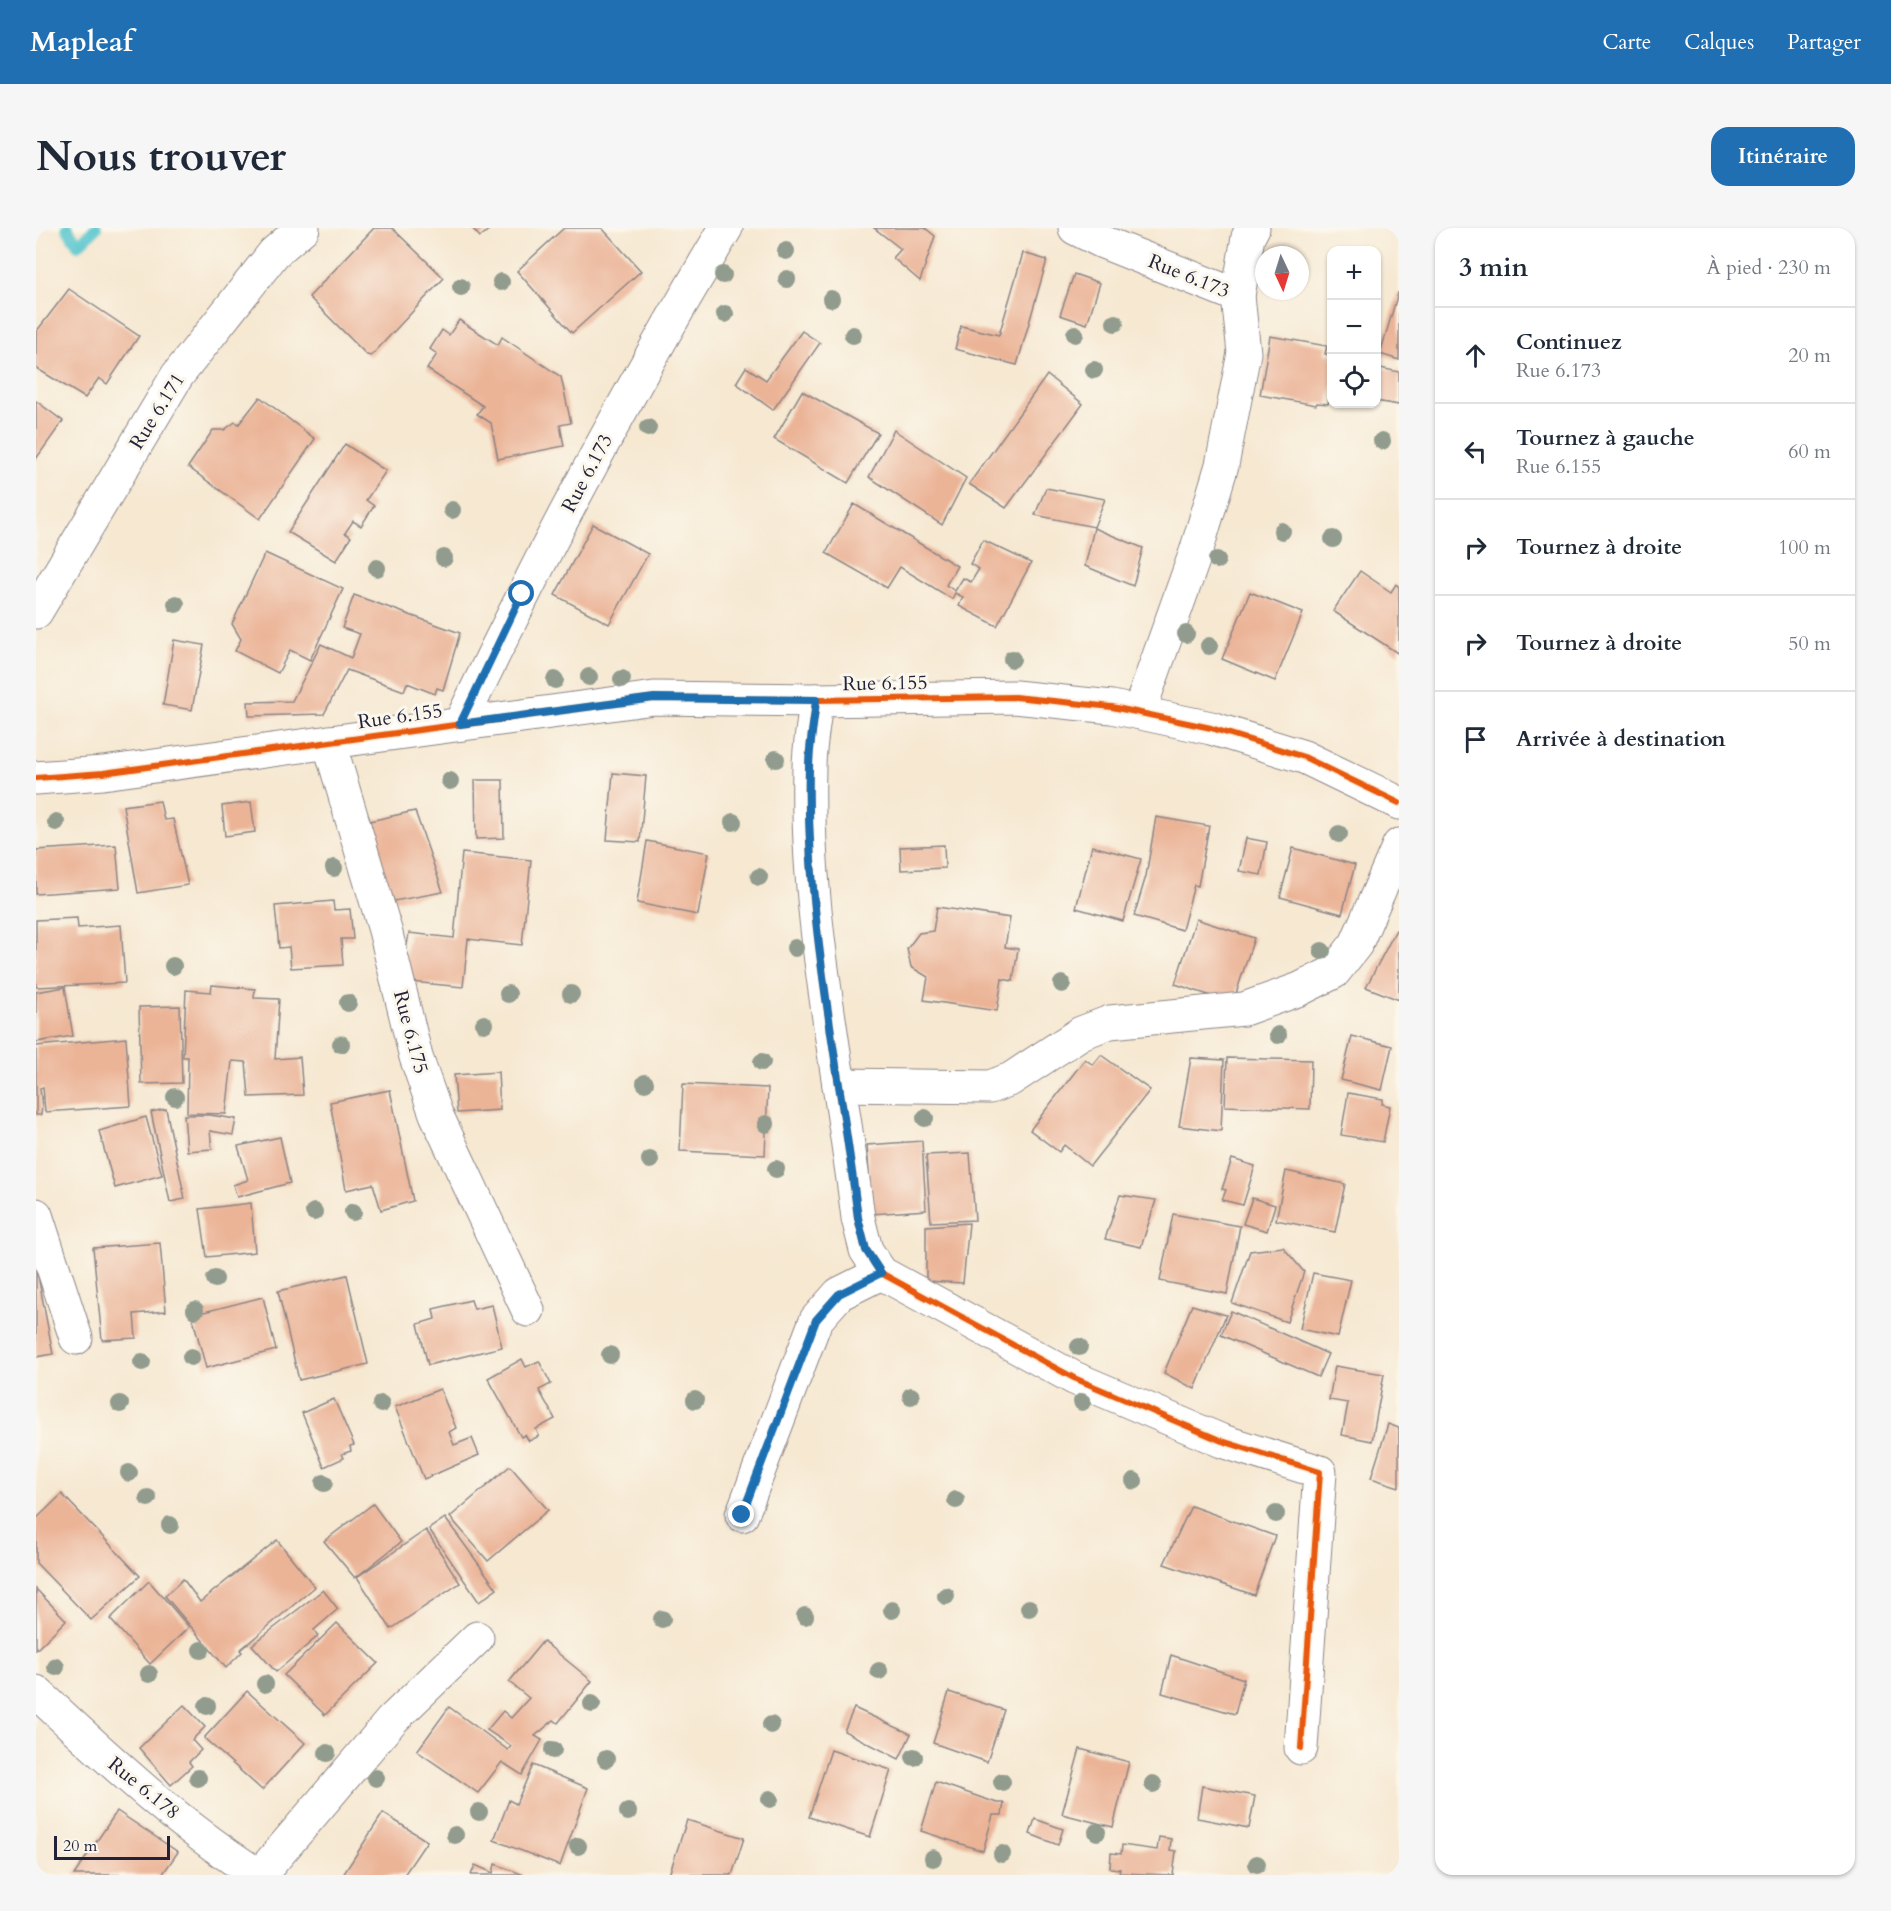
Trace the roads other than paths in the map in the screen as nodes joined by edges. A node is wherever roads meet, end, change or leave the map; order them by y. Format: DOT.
graph roads {
  1 [pos="303,228"];
  2 [pos="726,228"];
  3 [pos="1075,228"];
  4 [pos="1253,228"];
  5 [pos="1238,296"];
  6 [pos="36,612"];
  7 [pos="816,700"];
  8 [pos="1139,712"];
  9 [pos="460,724"];
  10 [pos="329,742"];
  11 [pos="36,778"];
  12 [pos="1399,803"];
  13 [pos="1399,845"];
  14 [pos="839,1085"];
  15 [pos="36,1215"];
  16 [pos="881,1273"];
  17 [pos="528,1310"];
  18 [pos="76,1338"];
  19 [pos="742,1515"];
  20 [pos="477,1638"];
  21 [pos="36,1692"];
  22 [pos="1300,1748"];
  23 [pos="259,1875"];
  1 -- 6 [label="street, Rue 6.171"];
  2 -- 9 [label="street, Rue 6.173"];
  3 -- 5 [label="street, Rue 6.173"];
  4 -- 5 [label="street, Rue 6.173"];
  5 -- 8 [label="street"];
  7 -- 8 [label="street, Rue 6.155"];
  7 -- 9 [label="street, Rue 6.155"];
  7 -- 14 [label="street"];
  8 -- 12 [label="street, Rue 6.155"];
  9 -- 10 [label="street, Rue 6.155"];
  10 -- 11 [label="street, Rue 6.155"];
  10 -- 17 [label="street, Rue 6.175"];
  13 -- 14 [label="street"];
  14 -- 16 [label="street"];
  15 -- 18 [label="street"];
  16 -- 19 [label="street"];
  16 -- 22 [label="street"];
  20 -- 23 [label="street"];
  21 -- 23 [label="street, Rue 6.178"];
}
